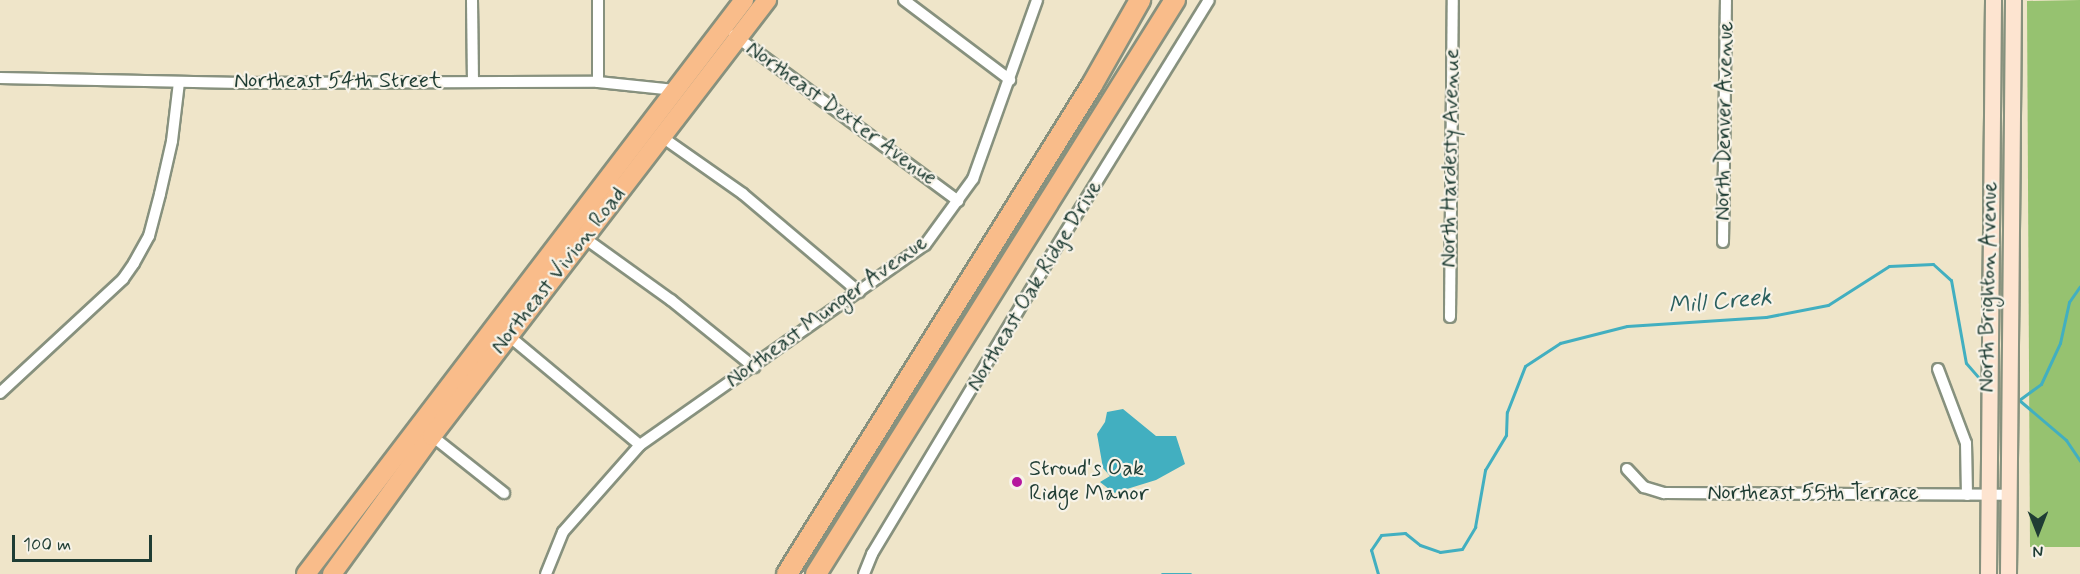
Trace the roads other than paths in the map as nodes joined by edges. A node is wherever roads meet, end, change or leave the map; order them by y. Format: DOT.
graph roads {
  1 [pos="472,0"];
  2 [pos="598,0"];
  3 [pos="744,0"];
  4 [pos="767,0"];
  5 [pos="904,0"];
  6 [pos="1037,0"];
  7 [pos="1140,0"];
  8 [pos="1175,0"];
  9 [pos="1209,0"];
  10 [pos="1453,0"];
  11 [pos="1726,0"];
  12 [pos="1993,0"];
  13 [pos="2013,0"];
  14 [pos="723,27"];
  15 [pos="738,38"];
  16 [pos="0,78"];
  17 [pos="1010,80"];
  18 [pos="473,81"];
  19 [pos="179,82"];
  20 [pos="598,82"];
  21 [pos="675,90"];
  22 [pos="662,136"];
  23 [pos="958,201"];
  24 [pos="586,239"];
  25 [pos="1723,242"];
  26 [pos="859,292"];
  27 [pos="1449,317"];
  28 [pos="509,336"];
  29 [pos="754,367"];
  30 [pos="1938,369"];
  31 [pos="0,393"];
  32 [pos="432,436"];
  33 [pos="640,445"];
  34 [pos="1627,469"];
  35 [pos="504,493"];
  36 [pos="1967,495"];
  37 [pos="1986,495"];
  38 [pos="2008,495"];
  39 [pos="316,570"];
  40 [pos="332,574"];
  41 [pos="546,574"];
  42 [pos="787,574"];
  43 [pos="816,574"];
  44 [pos="864,574"];
  45 [pos="1988,574"];
  46 [pos="2008,574"];
  1 -- 18 [label="street"];
  2 -- 20 [label="street"];
  3 -- 14 [label="main road, Northeast Vivion Road"];
  4 -- 15 [label="main road, Northeast Vivion Road"];
  5 -- 17 [label="street"];
  6 -- 17 [label="street, Northeast Munger Avenue"];
  7 -- 42 [label="highway"];
  8 -- 43 [label="highway"];
  9 -- 44 [label="street, Northeast Oak Ridge Drive"];
  10 -- 27 [label="street, North Hardesty Avenue"];
  11 -- 25 [label="street, North Denver Avenue"];
  12 -- 37 [label="main road, North Brighton Avenue"];
  13 -- 38 [label="main road, North Brighton Avenue"];
  14 -- 15 [label="street, Northeast Dexter Avenue"];
  14 -- 21 [label="main road, Northeast Vivion Road"];
  15 -- 22 [label="main road, Northeast Vivion Road"];
  15 -- 23 [label="street, Northeast Dexter Avenue"];
  16 -- 19 [label="street, Northeast 54th Street"];
  17 -- 23 [label="street, Northeast Munger Avenue"];
  18 -- 19 [label="street, Northeast 54th Street"];
  18 -- 20 [label="street, Northeast 54th Street"];
  19 -- 31 [label="street"];
  20 -- 21 [label="street, Northeast 54th Street"];
  21 -- 39 [label="main road, Northeast Vivion Road"];
  22 -- 24 [label="main road, Northeast Vivion Road"];
  22 -- 26 [label="street"];
  23 -- 26 [label="street, Northeast Munger Avenue"];
  24 -- 28 [label="main road, Northeast Vivion Road"];
  24 -- 29 [label="street"];
  26 -- 29 [label="street, Northeast Munger Avenue"];
  28 -- 32 [label="main road, Northeast Vivion Road"];
  28 -- 33 [label="street"];
  29 -- 33 [label="street, Northeast Munger Avenue"];
  30 -- 36 [label="street"];
  32 -- 35 [label="street"];
  32 -- 40 [label="main road, Northeast Vivion Road"];
  33 -- 41 [label="street, Northeast Munger Avenue"];
  34 -- 36 [label="street, Northeast 55th Terrace"];
  36 -- 37 [label="street, Northeast 55th Terrace"];
  37 -- 38 [label="street, Northeast 55th Terrace"];
  37 -- 45 [label="main road, North Brighton Avenue"];
  38 -- 46 [label="main road, North Brighton Avenue"];
}
